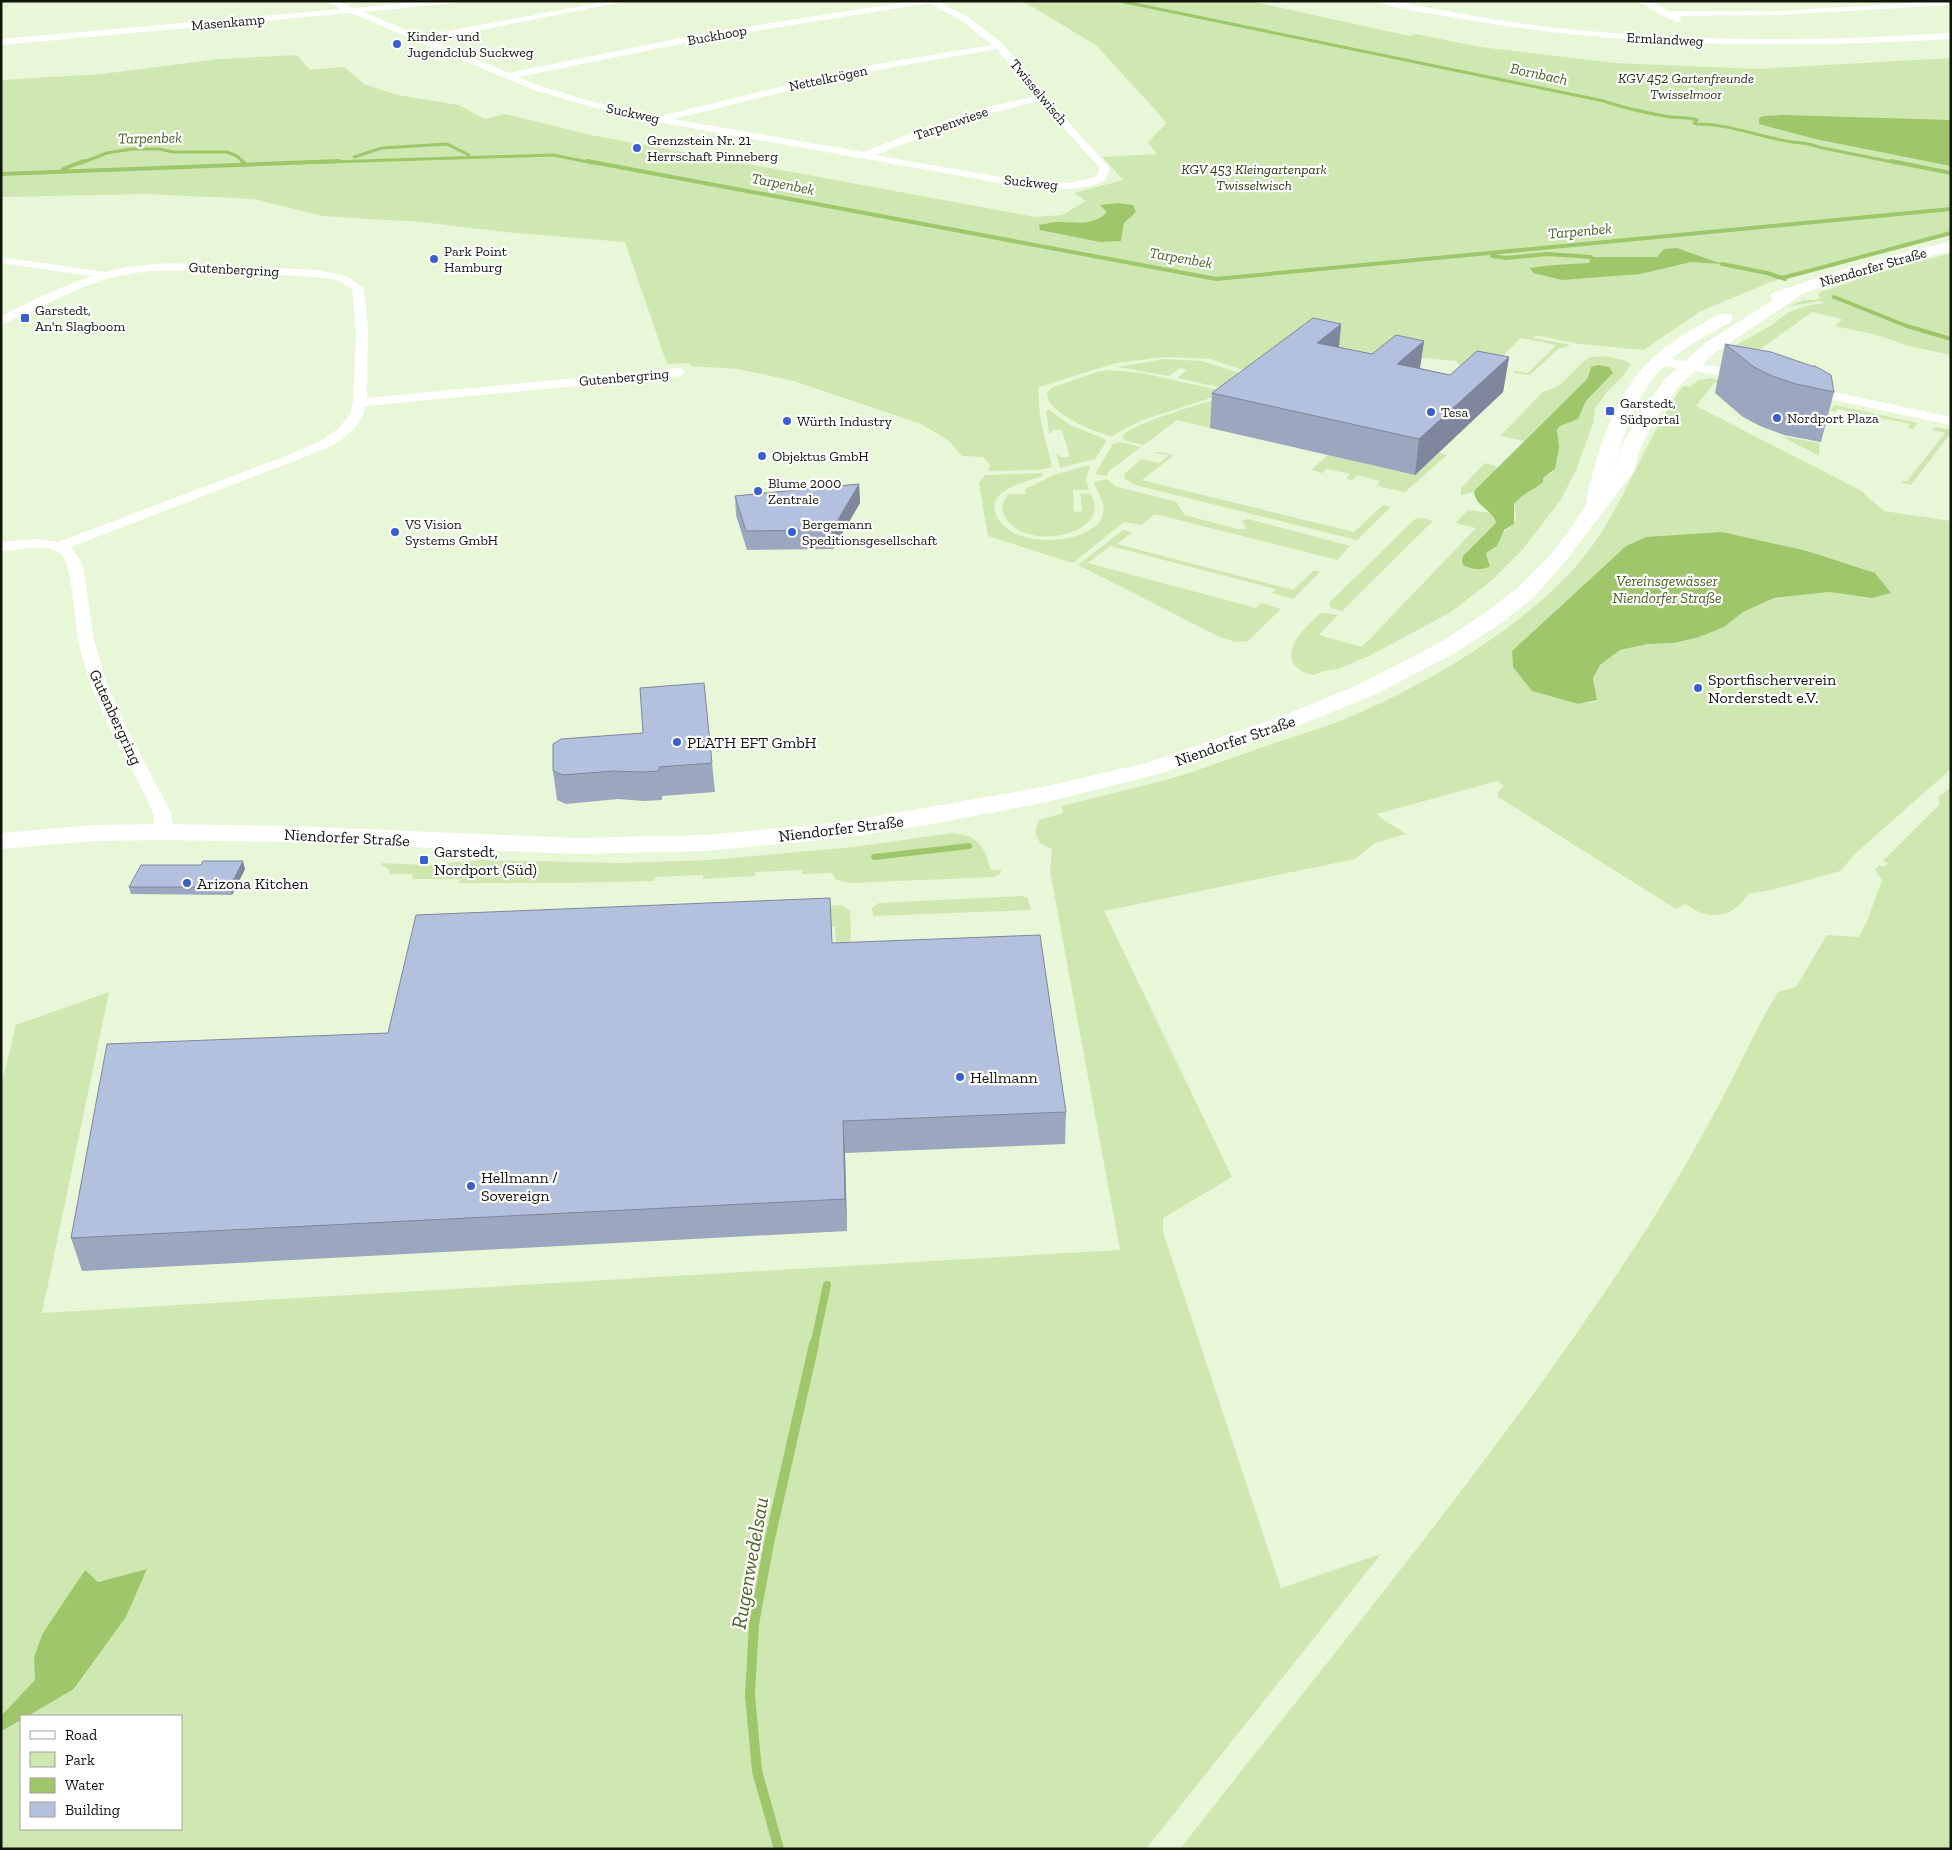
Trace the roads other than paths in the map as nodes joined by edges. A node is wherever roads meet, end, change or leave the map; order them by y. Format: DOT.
graph roads {
  1 [pos="330,1"];
  2 [pos="454,1"];
  3 [pos="623,1"];
  4 [pos="930,1"];
  5 [pos="1381,1"];
  6 [pos="1642,1"];
  7 [pos="1951,3"];
  8 [pos="352,10"];
  9 [pos="1666,14"];
  10 [pos="1692,25"];
  11 [pos="1708,32"];
  12 [pos="1951,36"];
  13 [pos="420,39"];
  14 [pos="1,42"];
  15 [pos="1733,42"];
  16 [pos="1000,46"];
  17 [pos="507,76"];
  18 [pos="1041,98"];
  19 [pos="658,119"];
  20 [pos="863,156"];
  21 [pos="1070,186"];
  22 [pos="1951,246"];
  23 [pos="1,260"];
  24 [pos="107,274"];
  25 [pos="1797,291"];
  26 [pos="1,321"];
  27 [pos="1660,360"];
  28 [pos="1691,365"];
  29 [pos="680,372"];
  30 [pos="1755,378"];
  31 [pos="1790,386"];
  32 [pos="360,403"];
  33 [pos="1951,421"];
  34 [pos="1594,508"];
  35 [pos="1,547"];
  36 [pos="58,547"];
  37 [pos="165,832"];
  38 [pos="1,841"];
  1 -- 8 [label="street, Suckweg"];
  2 -- 8 [label="street, Masenkamp"];
  3 -- 13 [label="street"];
  4 -- 16 [label="street, Twisselwisch"];
  4 -- 17 [label="street, Buckhoop"];
  5 -- 15 [label="street, Ermlandweg"];
  6 -- 9 [label="street"];
  7 -- 9 [label="street"];
  8 -- 13 [label="street, Suckweg"];
  8 -- 14 [label="street, Masenkamp"];
  9 -- 10 [label="street"];
  11 -- 15 [label="street"];
  12 -- 15 [label="street, Ermlandweg"];
  13 -- 17 [label="street, Suckweg"];
  16 -- 18 [label="street, Twisselwisch"];
  16 -- 19 [label="street, Nettelkrögen"];
  17 -- 19 [label="street, Suckweg"];
  18 -- 20 [label="street, Tarpenwiese"];
  18 -- 21 [label="street, Twisselwisch"];
  19 -- 20 [label="street, Suckweg"];
  20 -- 21 [label="street, Suckweg"];
  22 -- 25 [label="main road, Niendorfer Straße"];
  23 -- 24 [label="street"];
  24 -- 26 [label="street, Gutenbergring"];
  24 -- 32 [label="street, Gutenbergring"];
  25 -- 27 [label="main road, Niendorfer Straße"];
  25 -- 28 [label="main road, Niendorfer Straße"];
  27 -- 28 [label="street"];
  27 -- 34 [label="main road, Niendorfer Straße"];
  28 -- 30 [label="street"];
  28 -- 34 [label="main road, Niendorfer Straße"];
  29 -- 32 [label="street, Gutenbergring"];
  31 -- 33 [label="street"];
  32 -- 36 [label="street, Gutenbergring"];
  34 -- 37 [label="main road, Niendorfer Straße"];
  35 -- 36 [label="street, Gutenbergring"];
  36 -- 37 [label="street, Gutenbergring"];
  37 -- 38 [label="main road, Niendorfer Straße"];
}
